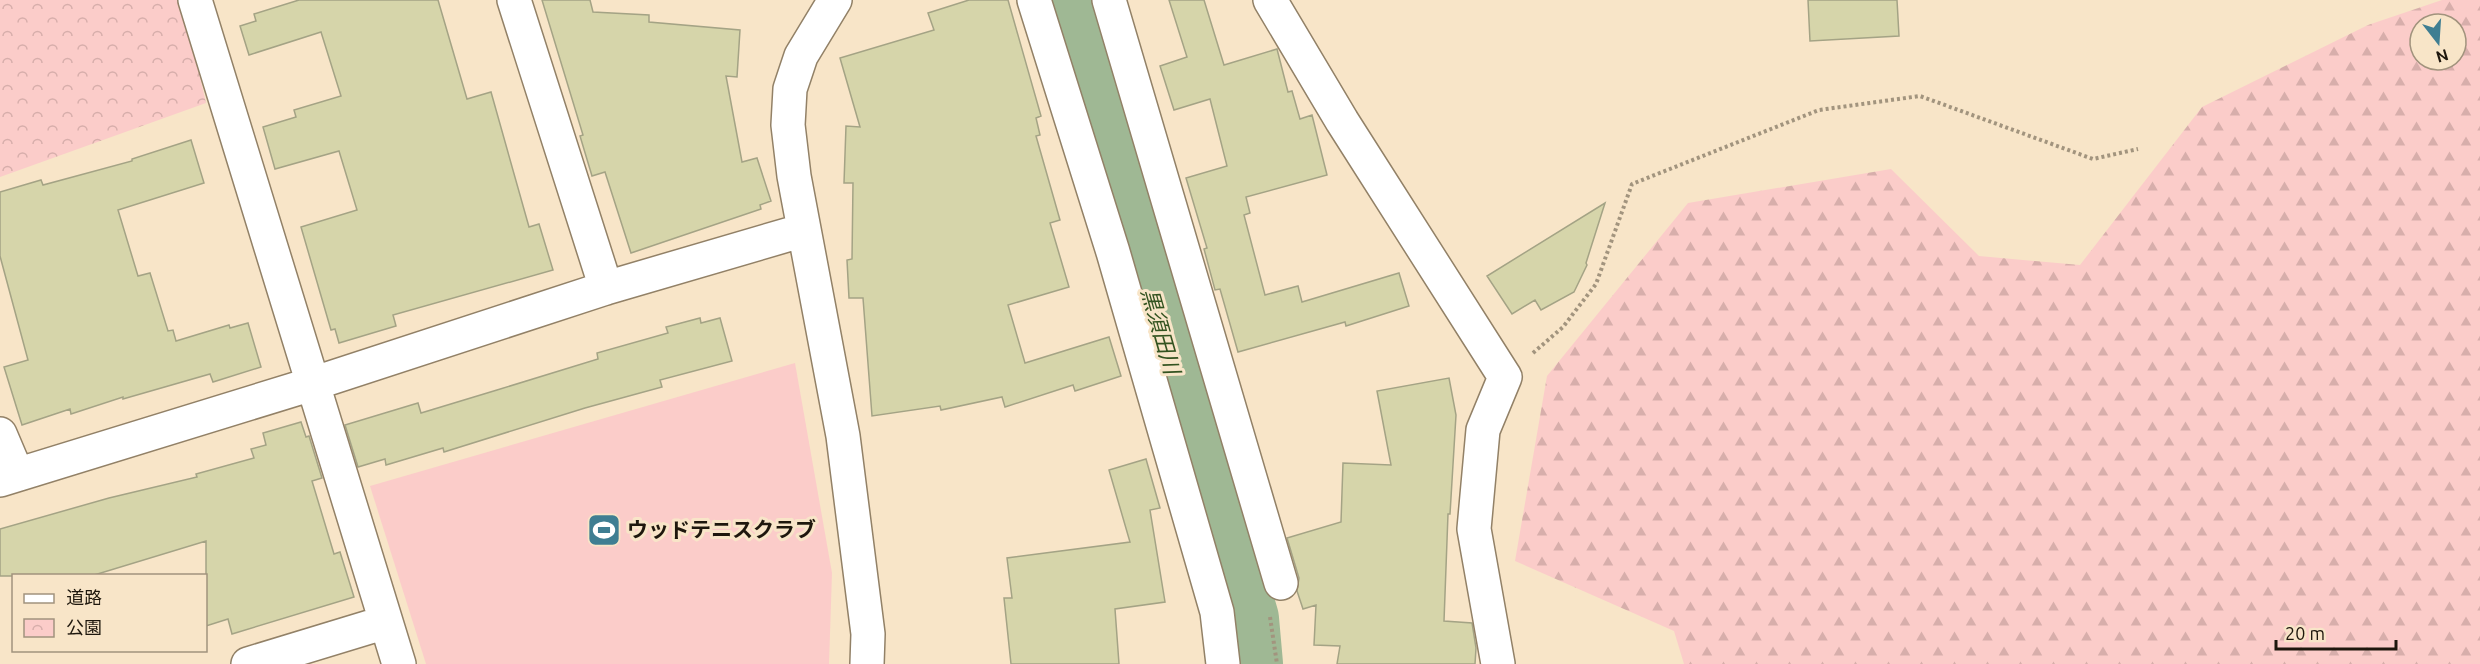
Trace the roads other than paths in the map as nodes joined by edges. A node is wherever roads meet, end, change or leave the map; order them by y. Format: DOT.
graph roads {
  1 [pos="195,0"];
  2 [pos="514,0"];
  3 [pos="835,0"];
  4 [pos="1034,0"];
  5 [pos="1109,0"];
  6 [pos="1270,0"];
  7 [pos="804,230"];
  8 [pos="606,288"];
  9 [pos="312,384"];
  10 [pos="0,434"];
  11 [pos="9,477"];
  12 [pos="1281,583"];
  13 [pos="386,622"];
  14 [pos="248,664"];
  15 [pos="399,664"];
  16 [pos="867,664"];
  17 [pos="1223,664"];
  18 [pos="1498,664"];
  1 -- 9 [label="street"];
  2 -- 8 [label="street"];
  3 -- 7 [label="street"];
  4 -- 17 [label="street"];
  5 -- 12 [label="street"];
  6 -- 18 [label="street"];
  7 -- 8 [label="street"];
  7 -- 16 [label="street"];
  8 -- 9 [label="street"];
  9 -- 11 [label="street"];
  9 -- 13 [label="street"];
  10 -- 11 [label="street"];
  13 -- 14 [label="street"];
  13 -- 15 [label="street"];
}
